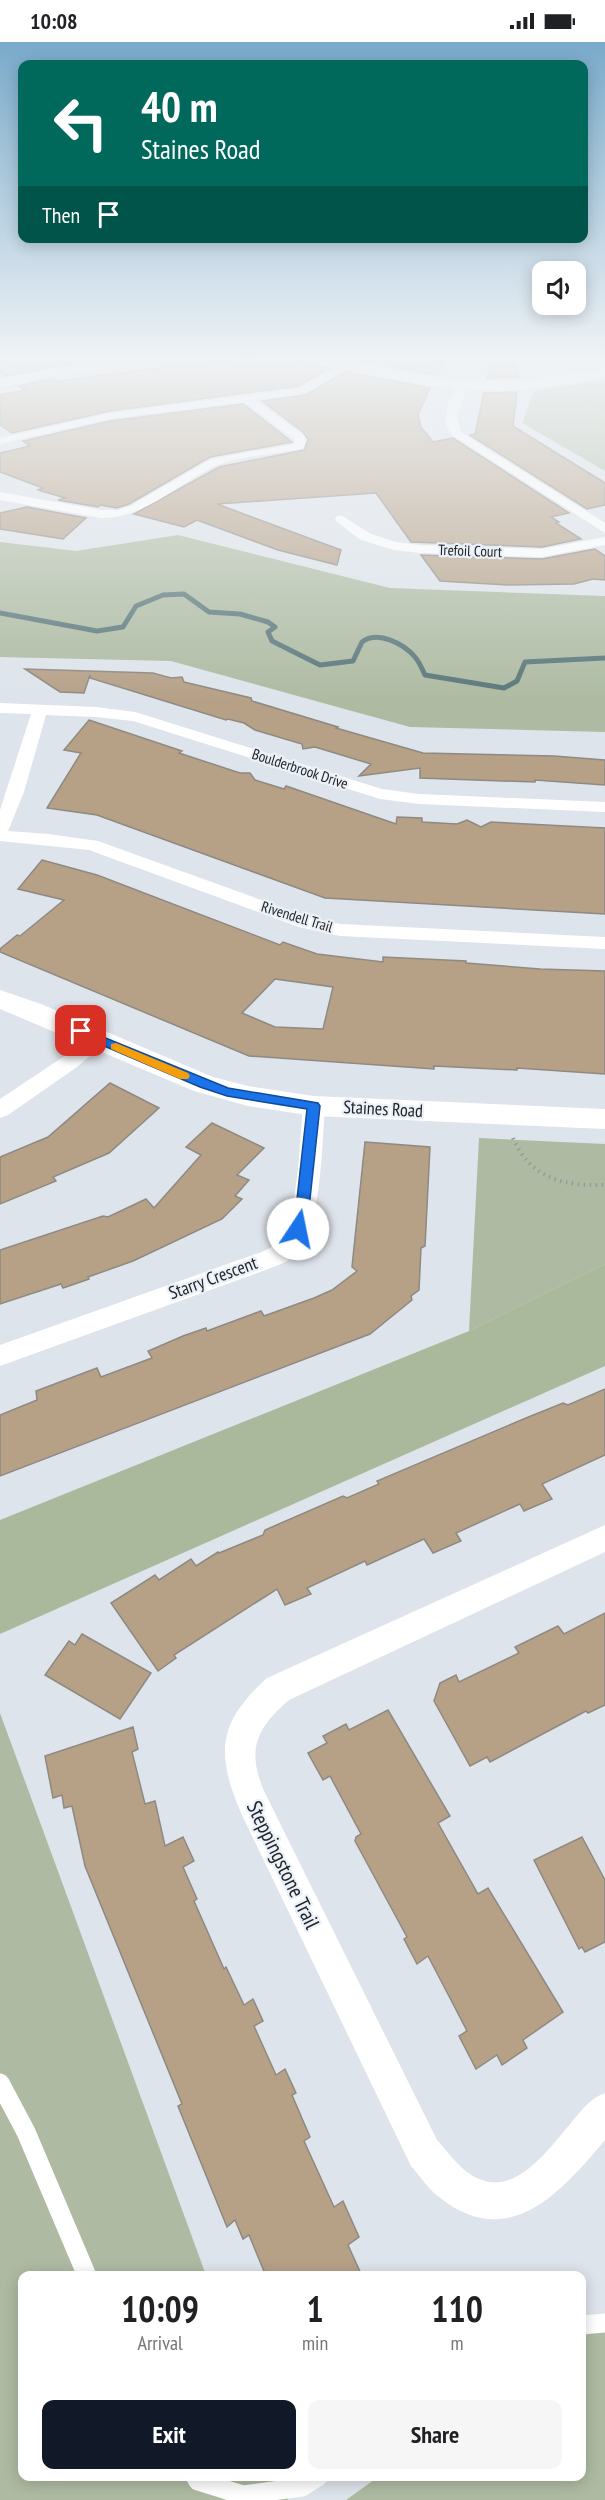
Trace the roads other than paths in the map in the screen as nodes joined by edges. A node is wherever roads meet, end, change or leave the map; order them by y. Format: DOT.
graph roads {
  1 [pos="197,472"];
  2 [pos="516,472"];
  3 [pos="0,496"];
  4 [pos="341,519"];
  5 [pos="605,529"];
  6 [pos="605,541"];
  7 [pos="0,708"];
  8 [pos="40,710"];
  9 [pos="605,807"];
  10 [pos="0,830"];
  11 [pos="0,836"];
  12 [pos="605,943"];
  13 [pos="0,999"];
  14 [pos="97,1039"];
  15 [pos="314,1106"];
  16 [pos="0,1110"];
  17 [pos="605,1119"];
  18 [pos="0,1356"];
  19 [pos="605,1538"];
  20 [pos="0,2084"];
  21 [pos="605,2111"];
  22 [pos="85,2271"];
  23 [pos="605,2323"];
  24 [pos="586,2325"];
  25 [pos="198,2481"];
  26 [pos="311,2481"];
  1 -- 3 [label="street"];
  2 -- 5 [label="street"];
  4 -- 6 [label="street, Trefoil Court"];
  7 -- 8 [label="street, Boulderbrook Drive"];
  8 -- 9 [label="street, Boulderbrook Drive"];
  8 -- 10 [label="street"];
  11 -- 12 [label="street, Rivendell Trail"];
  13 -- 14 [label="street, Staines Road"];
  14 -- 15 [label="street, Staines Road"];
  14 -- 16 [label="street"];
  15 -- 17 [label="street, Staines Road"];
  15 -- 18 [label="street, Starry Crescent"];
  19 -- 21 [label="street, Steppingstone Trail"];
  20 -- 22 [label="lane"];
  23 -- 24 [label="lane"];
  25 -- 26 [label="lane"];
}
